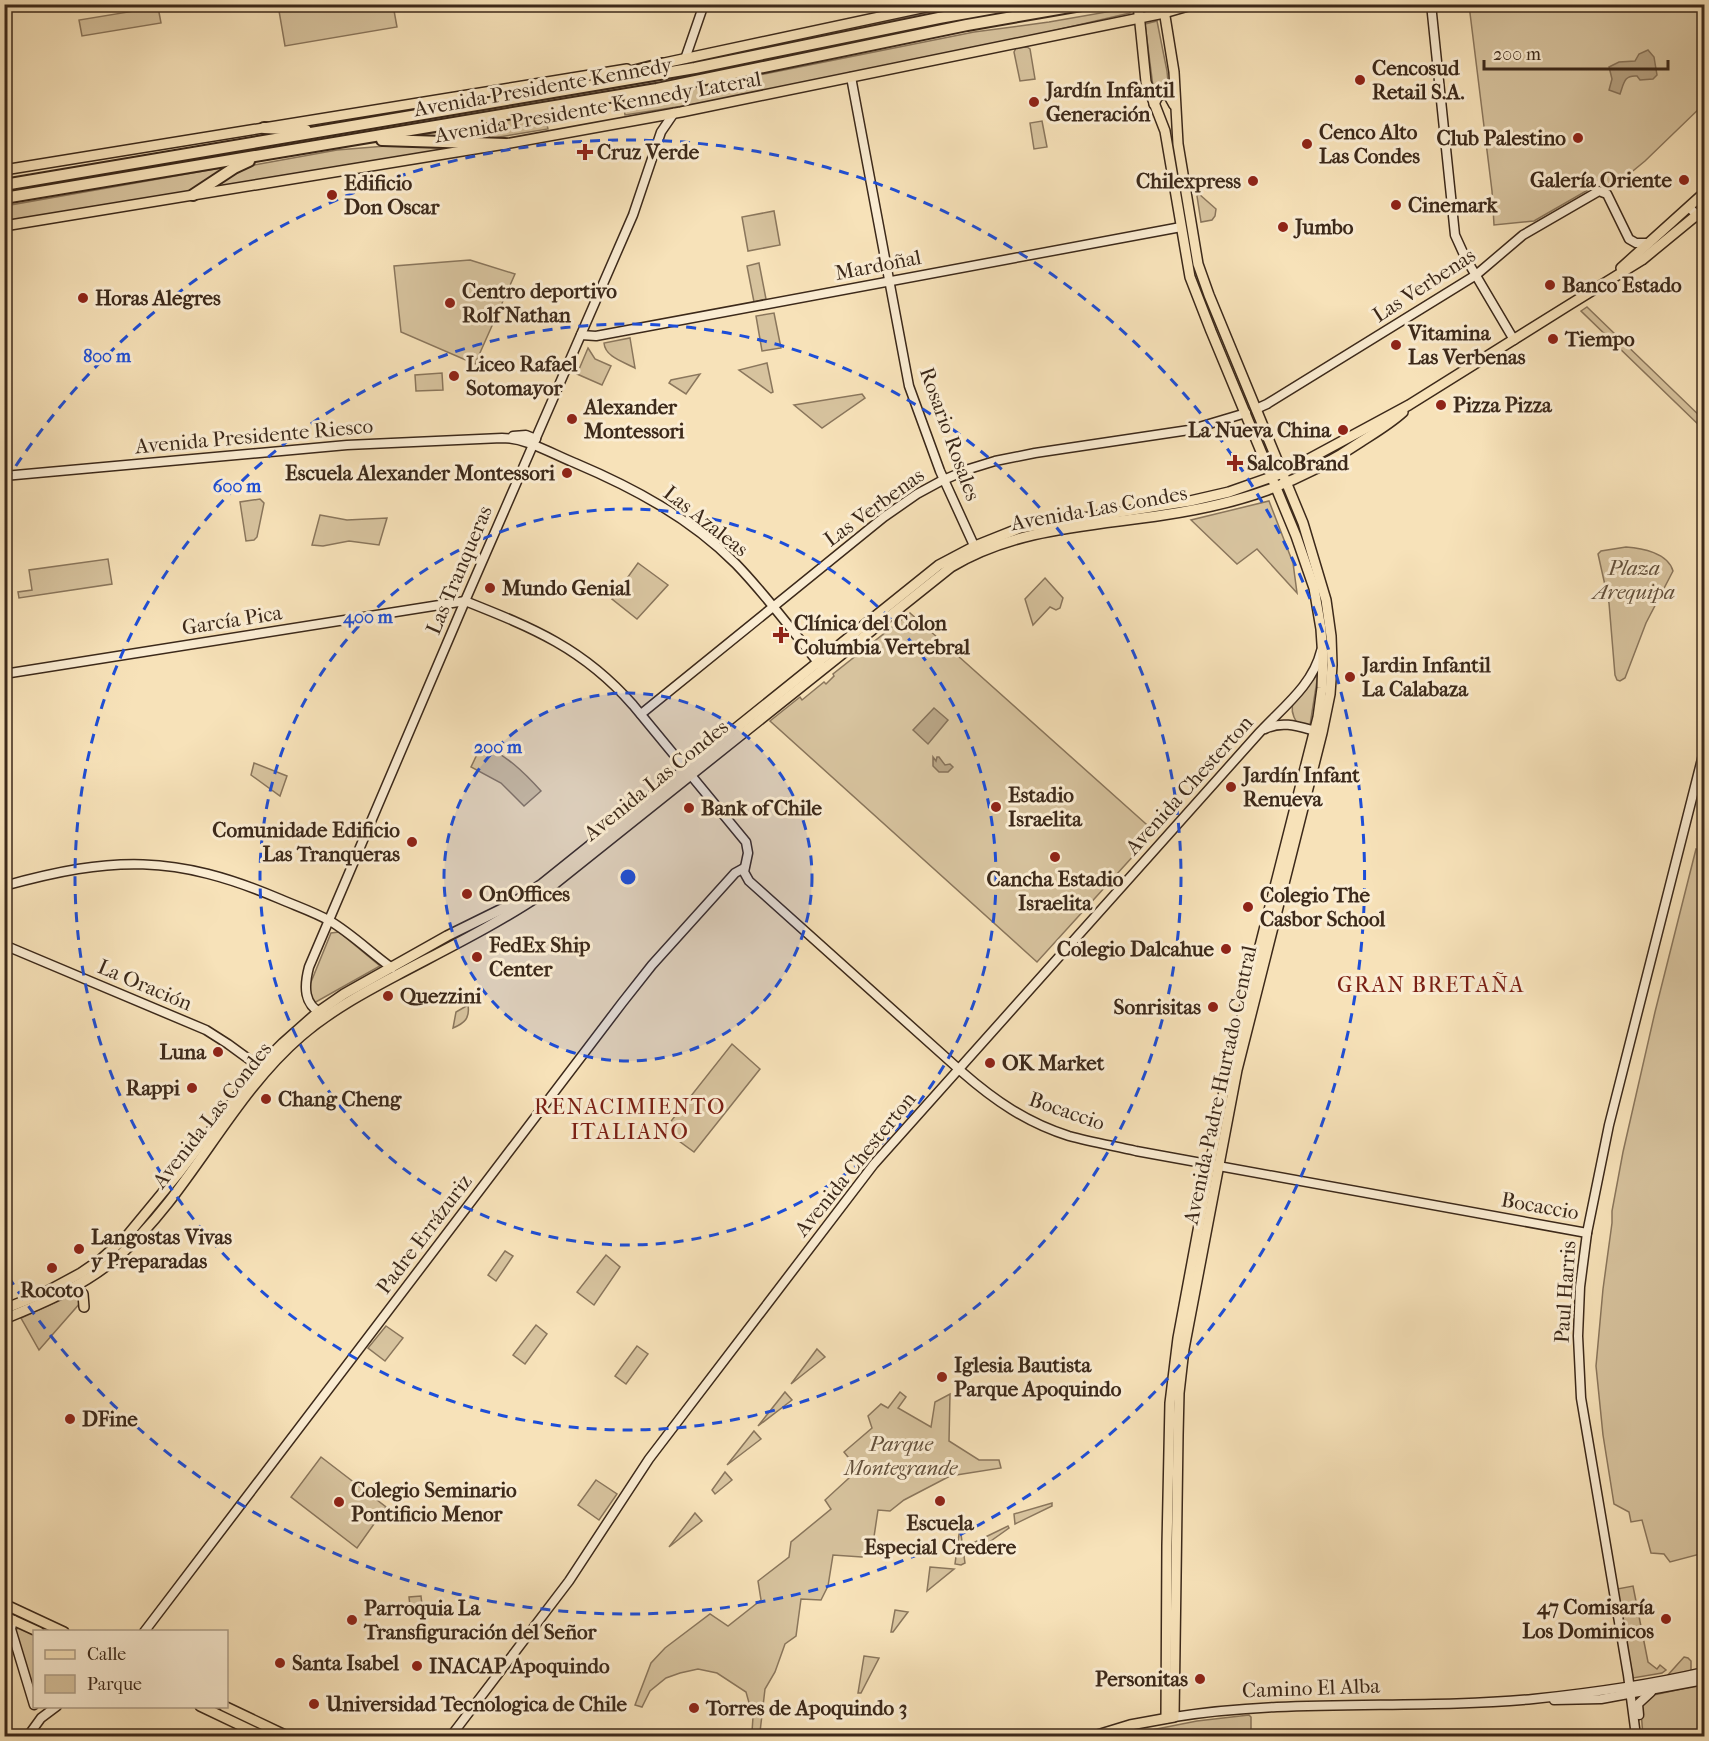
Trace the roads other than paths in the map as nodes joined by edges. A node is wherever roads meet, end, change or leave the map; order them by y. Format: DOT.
graph roads {
  1 [pos="704,4"];
  2 [pos="940,4"];
  3 [pos="977,4"];
  4 [pos="1018,4"];
  5 [pos="1087,4"];
  6 [pos="1195,4"];
  7 [pos="1431,4"];
  8 [pos="1176,7"];
  9 [pos="1163,8"];
  10 [pos="1138,12"];
  11 [pos="939,18"];
  12 [pos="685,59"];
  13 [pos="662,64"];
  14 [pos="851,77"];
  15 [pos="566,91"];
  16 [pos="1154,104"];
  17 [pos="1176,111"];
  18 [pos="674,113"];
  19 [pos="651,117"];
  20 [pos="264,128"];
  21 [pos="334,130"];
  22 [pos="661,132"];
  23 [pos="348,140"];
  24 [pos="505,144"];
  25 [pos="271,153"];
  26 [pos="4,170"];
  27 [pos="4,185"];
  28 [pos="1704,193"];
  29 [pos="193,195"];
  30 [pos="4,198"];
  31 [pos="1689,207"];
  32 [pos="1701,212"];
  33 [pos="1704,223"];
  34 [pos="4,226"];
  35 [pos="1181,227"];
  36 [pos="1649,243"];
  37 [pos="1476,275"];
  38 [pos="1611,278"];
  39 [pos="890,281"];
  40 [pos="1210,331"];
  41 [pos="581,335"];
  42 [pos="1226,337"];
  43 [pos="1514,340"];
  44 [pos="1409,405"];
  45 [pos="1256,409"];
  46 [pos="1246,412"];
  47 [pos="535,442"];
  48 [pos="1283,473"];
  49 [pos="4,476"];
  50 [pos="1272,478"];
  51 [pos="944,480"];
  52 [pos="1287,484"];
  53 [pos="1276,488"];
  54 [pos="976,549"];
  55 [pos="465,601"];
  56 [pos="773,607"];
  57 [pos="1322,645"];
  58 [pos="820,665"];
  59 [pos="4,674"];
  60 [pos="1288,702"];
  61 [pos="641,714"];
  62 [pos="1292,724"];
  63 [pos="1318,732"];
  64 [pos="1259,733"];
  65 [pos="1704,751"];
  66 [pos="688,773"];
  67 [pos="744,868"];
  68 [pos="4,886"];
  69 [pos="330,921"];
  70 [pos="4,945"];
  71 [pos="392,968"];
  72 [pos="322,1014"];
  73 [pos="262,1069"];
  74 [pos="958,1069"];
  75 [pos="1214,1165"];
  76 [pos="1587,1233"];
  77 [pos="74,1288"];
  78 [pos="84,1307"];
  79 [pos="4,1309"];
  80 [pos="4,1319"];
  81 [pos="4,1604"];
  82 [pos="32,1617"];
  83 [pos="9,1618"];
  84 [pos="35,1630"];
  85 [pos="60,1630"];
  86 [pos="146,1630"];
  87 [pos="1704,1672"];
  88 [pos="1704,1680"];
  89 [pos="1631,1691"];
  90 [pos="1652,1691"];
  91 [pos="33,1700"];
  92 [pos="36,1708"];
  93 [pos="56,1708"];
  94 [pos="202,1708"];
  95 [pos="226,1708"];
  96 [pos="1170,1717"];
  97 [pos="41,1718"];
  98 [pos="1635,1724"];
  99 [pos="283,1735"];
  100 [pos="263,1736"];
  101 [pos="28,1737"];
  102 [pos="451,1737"];
  103 [pos="1094,1737"];
  104 [pos="1636,1737"];
  1 -- 12 [label="street"];
  2 -- 12 [label="main road, Avenida Presidente Kennedy Lateral"];
  3 -- 11 [label="highway"];
  4 -- 11 [label="highway, Avenida Presidente Kennedy"];
  5 -- 23 [label="highway, Avenida Presidente Kennedy"];
  6 -- 8 [label="main road, Avenida Presidente Kennedy Lateral"];
  7 -- 37 [label="street"];
  8 -- 9 [label="main road, Avenida Presidente Kennedy Lateral"];
  9 -- 10 [label="main road, Avenida Presidente Kennedy Lateral"];
  9 -- 17 [label="main road, Avenida Padre Hurtado Central"];
  10 -- 14 [label="main road, Avenida Presidente Kennedy Lateral"];
  10 -- 16 [label="main road, Avenida Padre Hurtado Central"];
  11 -- 15 [label="highway, Avenida Presidente Kennedy"];
  12 -- 13 [label="main road, Avenida Presidente Kennedy Lateral"];
  13 -- 15 [label="highway"];
  13 -- 20 [label="main road, Avenida Presidente Kennedy Lateral"];
  14 -- 18 [label="main road, Avenida Presidente Kennedy Lateral"];
  14 -- 39 [label="street, Rosario Rosales"];
  15 -- 21 [label="highway, Avenida Presidente Kennedy"];
  16 -- 17 [label="main road"];
  16 -- 35 [label="main road, Avenida Padre Hurtado Central"];
  17 -- 42 [label="main road, Avenida Padre Hurtado Central"];
  18 -- 19 [label="main road, Avenida Presidente Kennedy Lateral"];
  18 -- 22 [label="street, Las Tranqueras"];
  19 -- 22 [label="street"];
  19 -- 24 [label="main road, Avenida Presidente Kennedy Lateral"];
  20 -- 21 [label="highway"];
  20 -- 26 [label="main road, Avenida Presidente Kennedy Lateral"];
  21 -- 27 [label="highway, Avenida Presidente Kennedy"];
  22 -- 41 [label="street, Las Tranqueras"];
  23 -- 24 [label="highway"];
  23 -- 25 [label="highway, Avenida Presidente Kennedy"];
  24 -- 29 [label="main road, Avenida Presidente Kennedy Lateral"];
  25 -- 29 [label="highway"];
  25 -- 30 [label="highway, Avenida Presidente Kennedy"];
  28 -- 31 [label="main road, Avenida Las Condes"];
  29 -- 34 [label="main road, Avenida Presidente Kennedy Lateral"];
  31 -- 32 [label="street"];
  31 -- 36 [label="main road, Avenida Las Condes"];
  32 -- 33 [label="street"];
  32 -- 38 [label="main road, Avenida Las Condes"];
  35 -- 39 [label="street, Mardoñal"];
  35 -- 40 [label="main road, Avenida Padre Hurtado Central"];
  36 -- 37 [label="street, Las Verbenas"];
  36 -- 38 [label="main road, Avenida Las Condes"];
  37 -- 43 [label="street"];
  37 -- 45 [label="street, Las Verbenas"];
  38 -- 43 [label="main road, Avenida Las Condes"];
  39 -- 41 [label="street, Mardoñal"];
  39 -- 51 [label="street, Rosario Rosales"];
  40 -- 42 [label="main road"];
  40 -- 46 [label="main road, Avenida Padre Hurtado Central"];
  41 -- 47 [label="street, Las Tranqueras"];
  42 -- 45 [label="main road, Avenida Padre Hurtado Central"];
  43 -- 44 [label="main road, Avenida Las Condes"];
  44 -- 48 [label="main road, Avenida Las Condes"];
  44 -- 52 [label="main road, Avenida Las Condes"];
  45 -- 48 [label="main road, Avenida Padre Hurtado Central"];
  46 -- 50 [label="main road, Avenida Padre Hurtado Central"];
  46 -- 51 [label="street, Las Verbenas"];
  47 -- 49 [label="street, Avenida Presidente Riesco"];
  47 -- 55 [label="street, Las Tranqueras"];
  47 -- 56 [label="street, Las Azaleas"];
  48 -- 50 [label="main road, Avenida Las Condes"];
  48 -- 52 [label="main road, Avenida Padre Hurtado Central"];
  50 -- 53 [label="main road, Avenida Padre Hurtado Central"];
  50 -- 54 [label="main road, Avenida Las Condes"];
  51 -- 54 [label="street, Rosario Rosales"];
  51 -- 56 [label="street, Las Verbenas"];
  52 -- 53 [label="main road, Avenida Las Condes"];
  52 -- 63 [label="main road, Avenida Padre Hurtado Central"];
  53 -- 54 [label="main road, Avenida Las Condes"];
  53 -- 57 [label="main road, Avenida Padre Hurtado Central"];
  54 -- 58 [label="main road, Avenida Las Condes"];
  55 -- 59 [label="street, García Pica"];
  55 -- 61 [label="street"];
  55 -- 69 [label="street, Las Tranqueras"];
  56 -- 58 [label="street, Las Azaleas"];
  56 -- 61 [label="street, Las Verbenas"];
  57 -- 60 [label="street, Avenida Chesterton"];
  57 -- 63 [label="main road, Avenida Padre Hurtado Central"];
  58 -- 66 [label="main road, Avenida Las Condes"];
  60 -- 62 [label="street"];
  60 -- 64 [label="street, Avenida Chesterton"];
  61 -- 66 [label="street"];
  62 -- 63 [label="street"];
  62 -- 64 [label="street"];
  63 -- 75 [label="main road, Avenida Padre Hurtado Central"];
  64 -- 74 [label="street, Avenida Chesterton"];
  65 -- 76 [label="street, Paul Harris"];
  66 -- 67 [label="street"];
  66 -- 71 [label="main road, Avenida Las Condes"];
  66 -- 72 [label="main road, Avenida Las Condes"];
  67 -- 74 [label="street, Bocaccio"];
  67 -- 86 [label="street, Padre Errázuriz"];
  68 -- 69 [label="street"];
  69 -- 71 [label="street"];
  69 -- 72 [label="street, Las Tranqueras"];
  70 -- 73 [label="street, La Oración"];
  71 -- 72 [label="main road, Avenida Las Condes"];
  72 -- 73 [label="main road, Avenida Las Condes"];
  73 -- 77 [label="main road, Avenida Las Condes"];
  73 -- 79 [label="main road, Avenida Las Condes"];
  74 -- 75 [label="street, Bocaccio"];
  74 -- 102 [label="street, Avenida Chesterton"];
  75 -- 76 [label="street, Bocaccio"];
  75 -- 96 [label="main road, Avenida Padre Hurtado Central"];
  76 -- 89 [label="street, Paul Harris"];
  77 -- 78 [label="main road"];
  77 -- 80 [label="main road, Avenida Las Condes"];
  81 -- 82 [label="main road"];
  82 -- 83 [label="main road"];
  82 -- 85 [label="main road"];
  83 -- 84 [label="main road"];
  83 -- 91 [label="street"];
  87 -- 89 [label="street, Camino El Alba"];
  88 -- 90 [label="street, Camino El Alba"];
  89 -- 90 [label="street, Camino El Alba"];
  89 -- 96 [label="street, Camino El Alba"];
  89 -- 98 [label="street, Paul Harris"];
  90 -- 98 [label="street"];
  92 -- 97 [label="street"];
  93 -- 97 [label="street"];
  94 -- 100 [label="main road"];
  95 -- 99 [label="main road"];
  96 -- 103 [label="main road, Camino El Alba"];
  97 -- 101 [label="street"];
  98 -- 104 [label="street, Paul Harris"];
  99 -- 100 [label="main road"];
}
